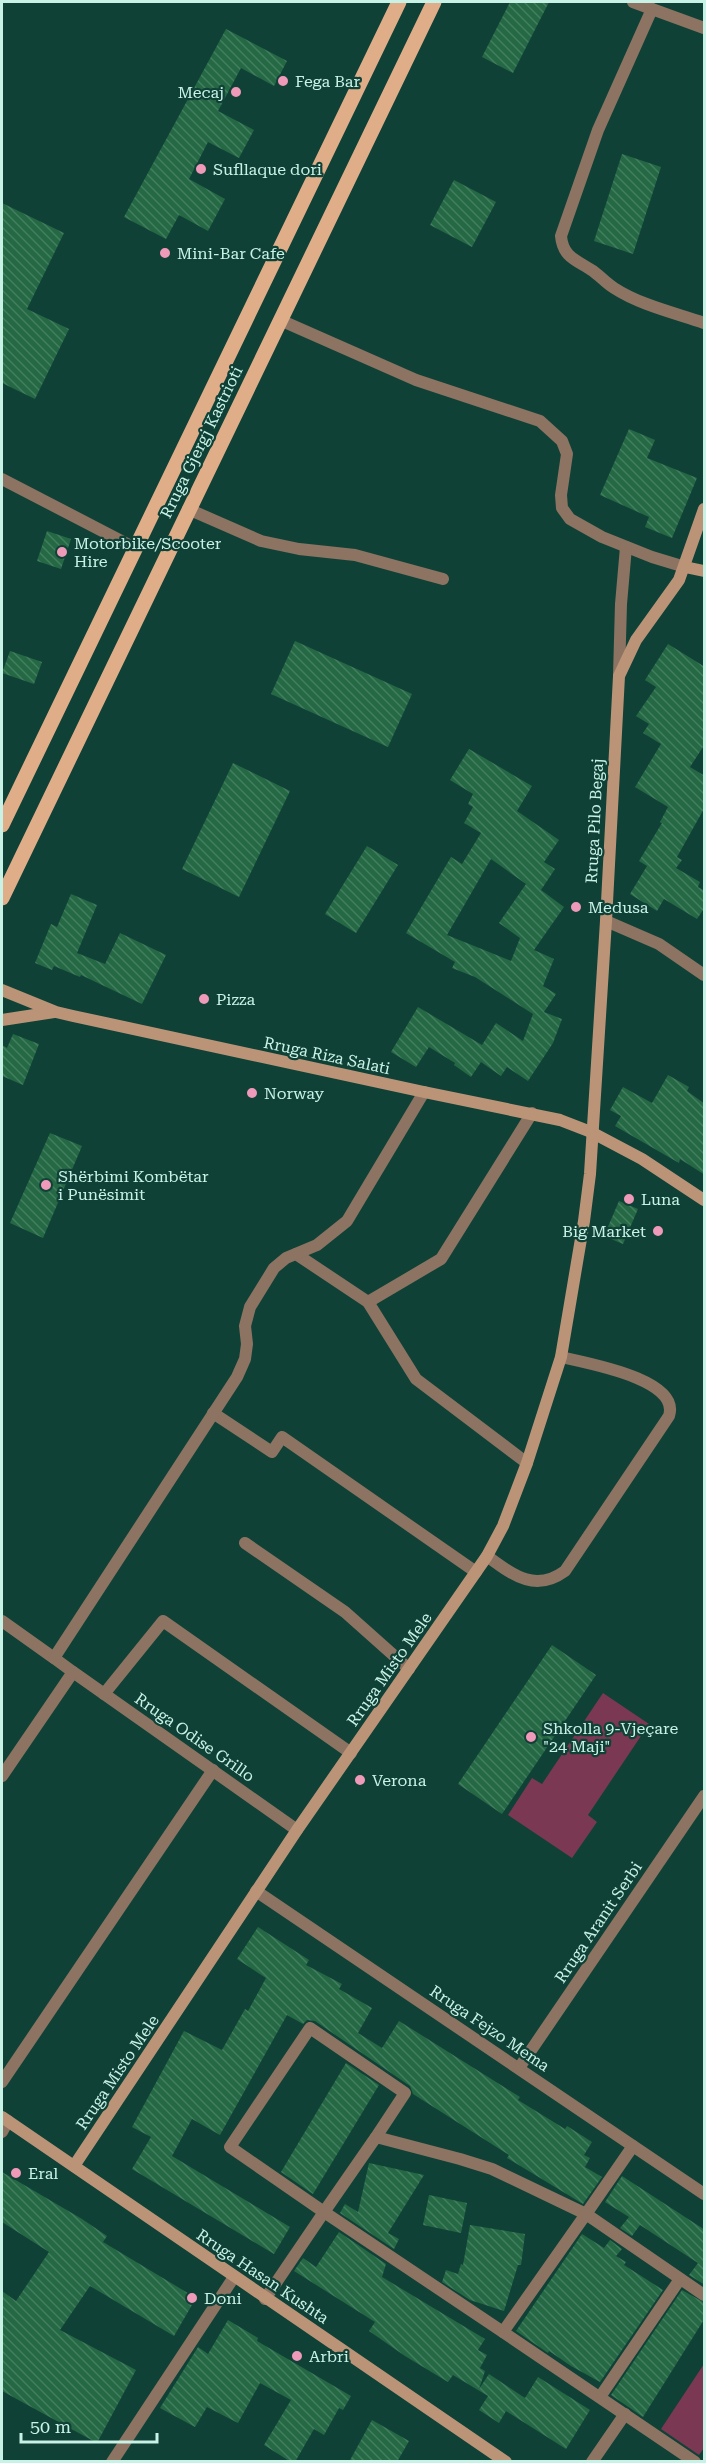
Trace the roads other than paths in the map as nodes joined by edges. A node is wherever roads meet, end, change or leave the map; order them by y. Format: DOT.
graph roads {
  1 [pos="399,2"];
  2 [pos="434,2"];
  3 [pos="633,2"];
  4 [pos="652,9"];
  5 [pos="705,28"];
  6 [pos="280,320"];
  7 [pos="705,323"];
  8 [pos="2,479"];
  9 [pos="705,508"];
  10 [pos="188,509"];
  11 [pos="626,547"];
  12 [pos="135,548"];
  13 [pos="685,567"];
  14 [pos="705,571"];
  15 [pos="443,579"];
  16 [pos="619,676"];
  17 [pos="2,825"];
  18 [pos="2,898"];
  19 [pos="606,921"];
  20 [pos="705,975"];
  21 [pos="2,990"];
  22 [pos="56,1012"];
  23 [pos="2,1020"];
  24 [pos="424,1092"];
  25 [pos="532,1113"];
  26 [pos="591,1132"];
  27 [pos="705,1200"];
  28 [pos="296,1254"];
  29 [pos="368,1302"];
  30 [pos="561,1357"];
  31 [pos="213,1413"];
  32 [pos="527,1463"];
  33 [pos="245,1543"];
  34 [pos="487,1556"];
  35 [pos="476,1572"];
  36 [pos="2,1621"];
  37 [pos="54,1658"];
  38 [pos="410,1669"];
  39 [pos="73,1672"];
  40 [pos="104,1694"];
  41 [pos="351,1753"];
  42 [pos="213,1770"];
  43 [pos="2,1776"];
  44 [pos="705,1796"];
  45 [pos="297,1830"];
  46 [pos="256,1892"];
  47 [pos="519,2068"];
  48 [pos="2,2082"];
  49 [pos="4,2123"];
  50 [pos="376,2137"];
  51 [pos="633,2146"];
  52 [pos="74,2166"];
  53 [pos="705,2194"];
  54 [pos="324,2212"];
  55 [pos="586,2214"];
  56 [pos="234,2277"];
  57 [pos="680,2279"];
  58 [pos="705,2295"];
  59 [pos="265,2298"];
  60 [pos="503,2332"];
  61 [pos="600,2397"];
  62 [pos="625,2414"];
  63 [pos="112,2462"];
  64 [pos="506,2462"];
  65 [pos="592,2462"];
  66 [pos="695,2462"];
  1 -- 12 [label="main road, Rruga Gjergj Kastrioti"];
  2 -- 6 [label="main road, Rruga Gjergj Kastrioti"];
  3 -- 4 [label="street"];
  4 -- 5 [label="street"];
  4 -- 7 [label="street"];
  6 -- 10 [label="main road, Rruga Gjergj Kastrioti"];
  6 -- 11 [label="street"];
  8 -- 12 [label="street"];
  9 -- 13 [label="street, Rruga Pilo Begaj"];
  10 -- 15 [label="street"];
  10 -- 18 [label="main road, Rruga Gjergj Kastrioti"];
  11 -- 13 [label="street"];
  11 -- 16 [label="street"];
  12 -- 17 [label="main road, Rruga Gjergj Kastrioti"];
  13 -- 14 [label="street"];
  13 -- 16 [label="street, Rruga Pilo Begaj"];
  16 -- 19 [label="street, Rruga Pilo Begaj"];
  19 -- 20 [label="street"];
  19 -- 26 [label="street, Rruga Pilo Begaj"];
  21 -- 22 [label="street"];
  22 -- 23 [label="street"];
  22 -- 24 [label="street, Rruga Riza Salati"];
  24 -- 25 [label="street, Rruga Riza Salati"];
  24 -- 28 [label="street"];
  25 -- 26 [label="street, Rruga Riza Salati"];
  25 -- 29 [label="street"];
  26 -- 27 [label="street, Rruga Riza Salati"];
  26 -- 30 [label="street, Rruga Misto Mele"];
  28 -- 29 [label="street"];
  28 -- 31 [label="street"];
  29 -- 32 [label="street"];
  30 -- 32 [label="street, Rruga Misto Mele"];
  30 -- 34 [label="street"];
  31 -- 35 [label="street"];
  31 -- 37 [label="street"];
  32 -- 34 [label="street, Rruga Misto Mele"];
  33 -- 38 [label="street"];
  34 -- 35 [label="street, Rruga Misto Mele"];
  35 -- 38 [label="street, Rruga Misto Mele"];
  36 -- 37 [label="street"];
  37 -- 39 [label="street, Rruga Odise Grillo"];
  38 -- 41 [label="street, Rruga Misto Mele"];
  39 -- 40 [label="street, Rruga Odise Grillo"];
  39 -- 43 [label="street"];
  40 -- 41 [label="street"];
  40 -- 42 [label="street, Rruga Odise Grillo"];
  41 -- 45 [label="street, Rruga Misto Mele"];
  42 -- 45 [label="street, Rruga Odise Grillo"];
  42 -- 48 [label="street"];
  44 -- 47 [label="street, Rruga Aranit Serbi"];
  45 -- 46 [label="street, Rruga Misto Mele"];
  46 -- 47 [label="street, Rruga Fejzo Mema"];
  46 -- 52 [label="street, Rruga Misto Mele"];
  47 -- 51 [label="street, Rruga Fejzo Mema"];
  49 -- 52 [label="street, Rruga Hasan Kushta"];
  50 -- 54 [label="street"];
  50 -- 54 [label="street"];
  50 -- 55 [label="street"];
  51 -- 53 [label="street, Rruga Fejzo Mema"];
  51 -- 55 [label="street"];
  52 -- 56 [label="street, Rruga Hasan Kushta"];
  54 -- 59 [label="street"];
  54 -- 60 [label="street"];
  55 -- 57 [label="street"];
  55 -- 60 [label="street"];
  56 -- 59 [label="street, Rruga Hasan Kushta"];
  56 -- 63 [label="street"];
  57 -- 58 [label="street"];
  57 -- 61 [label="street"];
  59 -- 64 [label="street, Rruga Hasan Kushta"];
  60 -- 61 [label="street"];
  61 -- 62 [label="street"];
  62 -- 65 [label="street"];
  62 -- 66 [label="street"];
}
